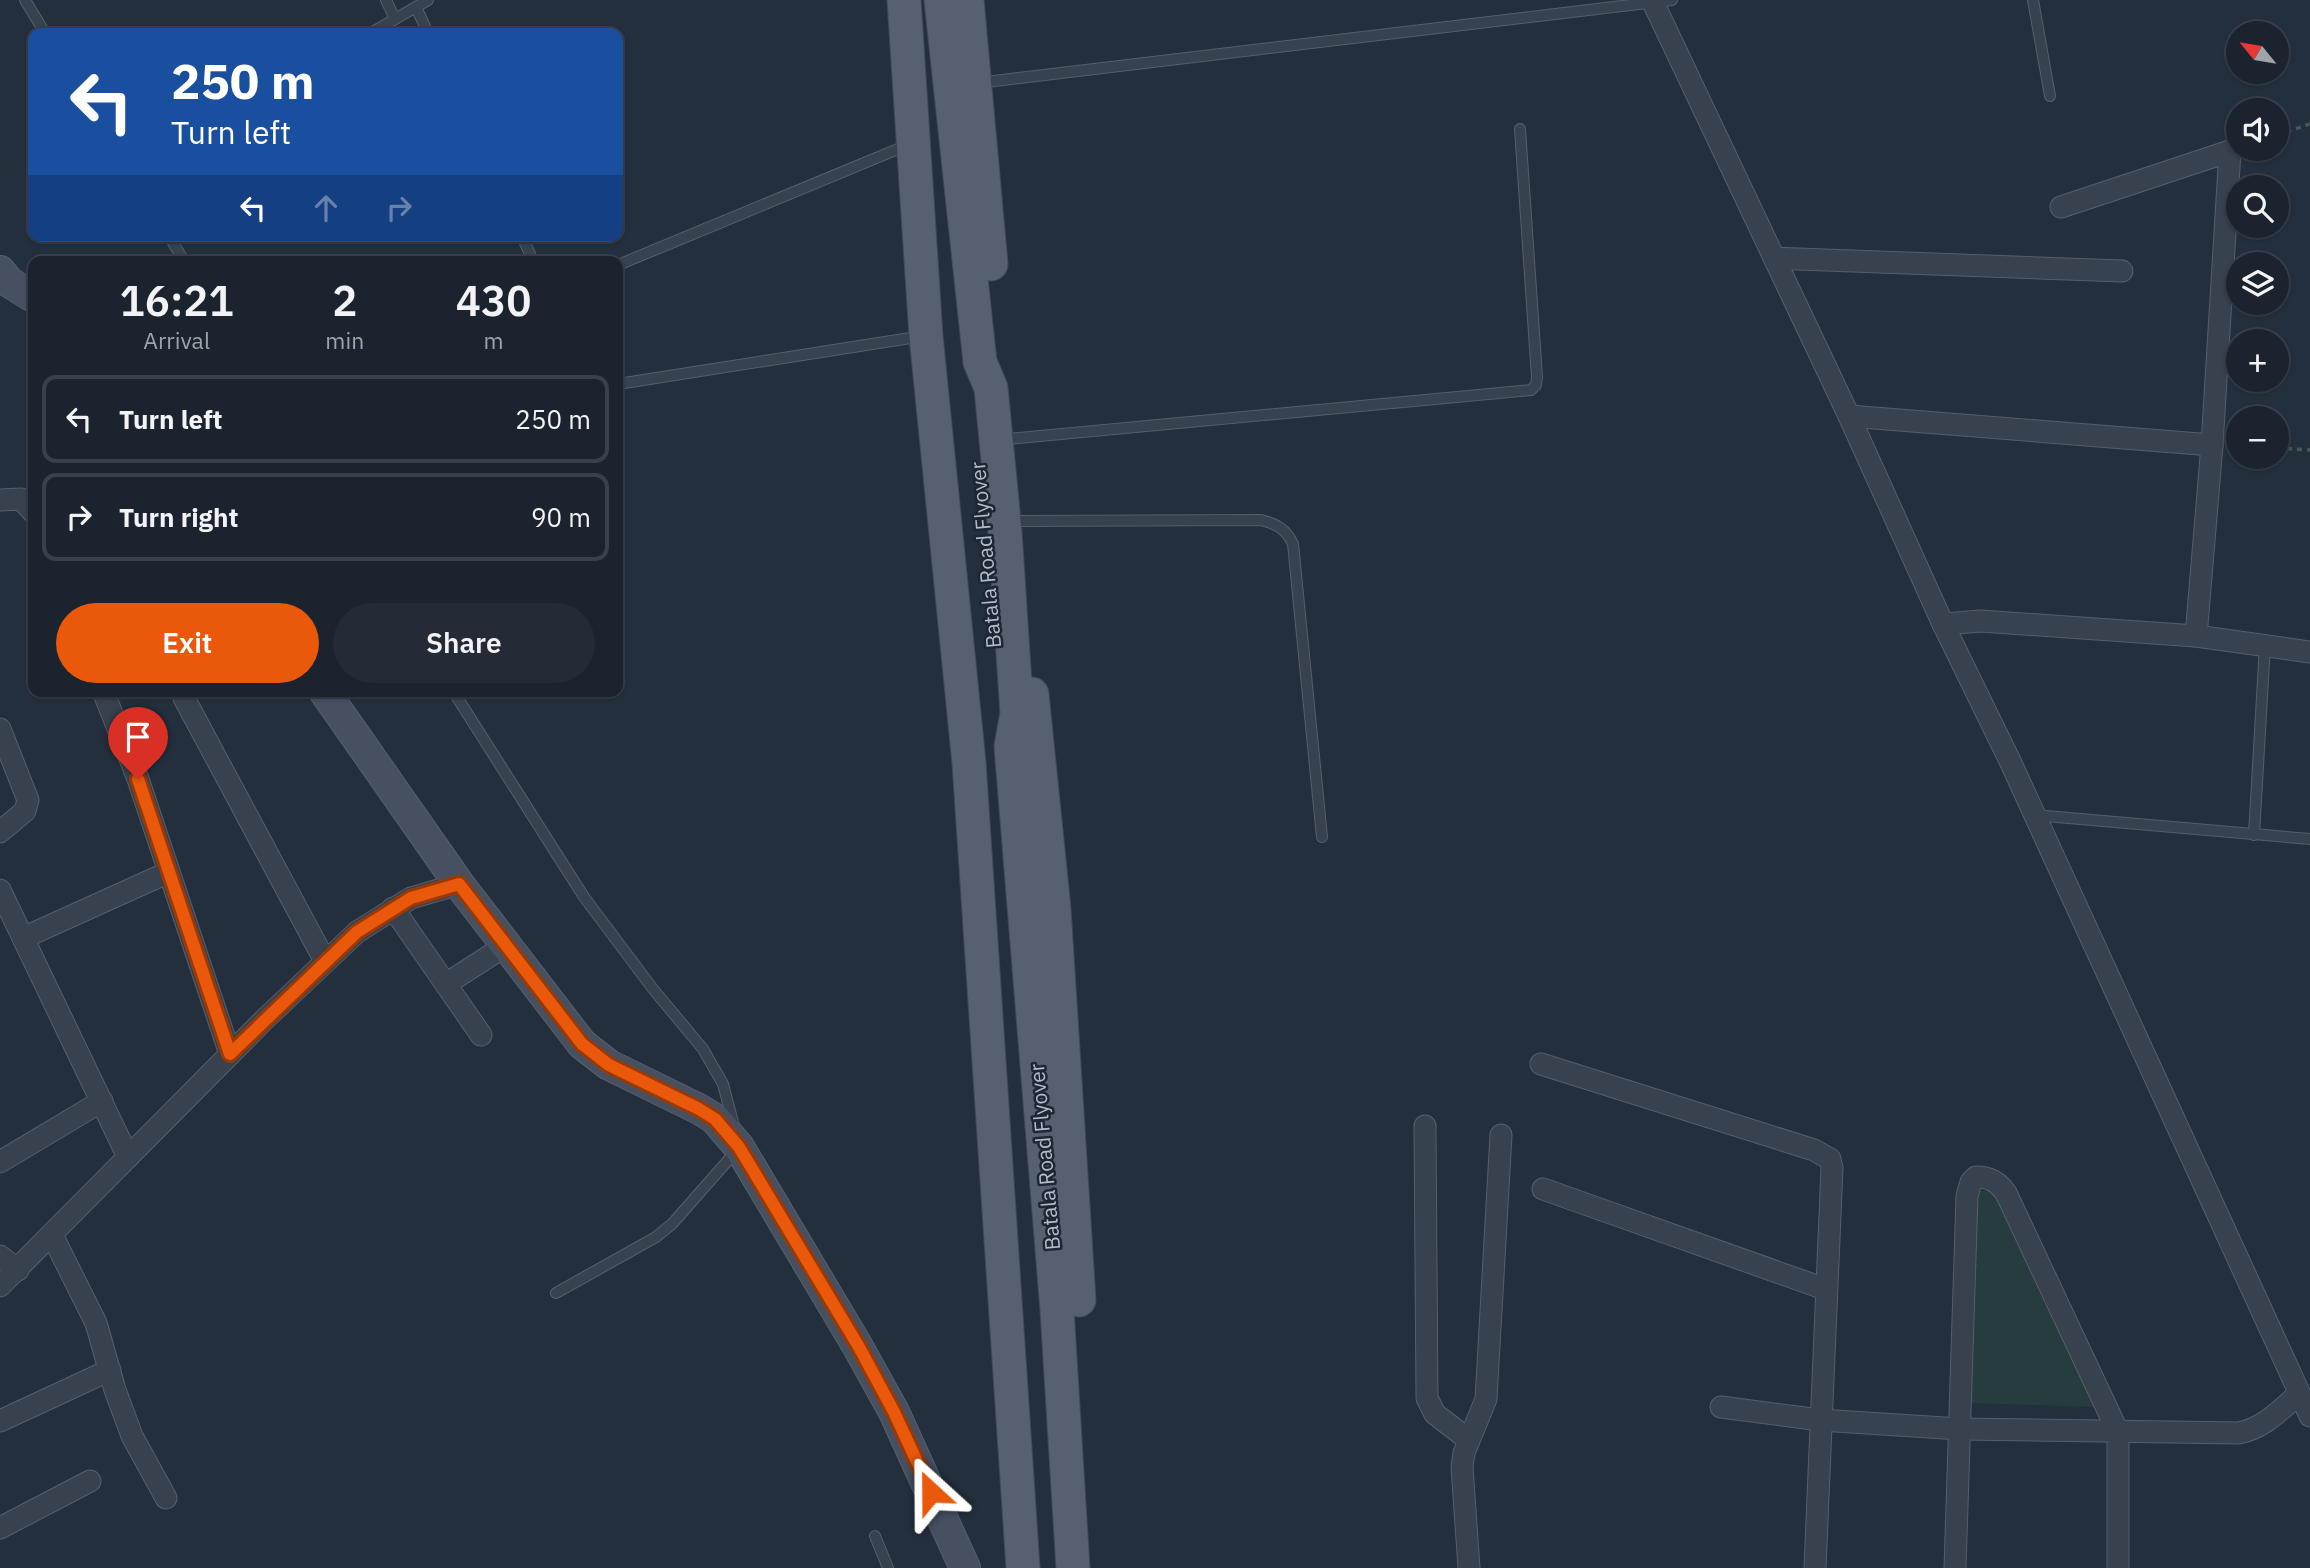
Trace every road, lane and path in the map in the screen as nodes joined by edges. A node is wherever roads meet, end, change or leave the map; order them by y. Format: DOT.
graph roads {
  1 [pos="25,0"];
  2 [pos="386,0"];
  3 [pos="428,0"];
  4 [pos="904,0"];
  5 [pos="941,0"];
  6 [pos="967,0"];
  7 [pos="2033,0"];
  8 [pos="1659,1"];
  9 [pos="416,7"];
  10 [pos="395,19"];
  11 [pos="42,28"];
  12 [pos="380,28"];
  13 [pos="426,28"];
  14 [pos="975,83"];
  15 [pos="2050,96"];
  16 [pos="2310,124"];
  17 [pos="1521,130"];
  18 [pos="2289,131"];
  19 [pos="914,143"];
  20 [pos="2061,207"];
  21 [pos="1774,258"];
  22 [pos="623,263"];
  23 [pos="0,271"];
  24 [pos="2122,271"];
  25 [pos="28,294"];
  26 [pos="926,336"];
  27 [pos="623,383"];
  28 [pos="1849,416"];
  29 [pos="1007,439"];
  30 [pos="2212,445"];
  31 [pos="2289,449"];
  32 [pos="2310,450"];
  33 [pos="0,500"];
  34 [pos="28,507"];
  35 [pos="1014,521"];
  36 [pos="1943,624"];
  37 [pos="2196,636"];
  38 [pos="2264,645"];
  39 [pos="2310,652"];
  40 [pos="105,697"];
  41 [pos="328,697"];
  42 [pos="457,697"];
  43 [pos="184,698"];
  44 [pos="0,729"];
  45 [pos="2034,815"];
  46 [pos="0,832"];
  47 [pos="2254,835"];
  48 [pos="1322,837"];
  49 [pos="2310,839"];
  50 [pos="169,872"];
  51 [pos="459,884"];
  52 [pos="0,890"];
  53 [pos="393,908"];
  54 [pos="23,938"];
  55 [pos="505,946"];
  56 [pos="325,961"];
  57 [pos="446,984"];
  58 [pos="481,1035"];
  59 [pos="230,1054"];
  60 [pos="1541,1064"];
  61 [pos="102,1101"];
  62 [pos="1425,1126"];
  63 [pos="1501,1135"];
  64 [pos="739,1147"];
  65 [pos="128,1157"];
  66 [pos="0,1162"];
  67 [pos="1543,1189"];
  68 [pos="52,1235"];
  69 [pos="0,1256"];
  70 [pos="18,1270"];
  71 [pos="0,1286"];
  72 [pos="1825,1289"];
  73 [pos="556,1293"];
  74 [pos="110,1370"];
  75 [pos="2299,1394"];
  76 [pos="1721,1407"];
  77 [pos="2310,1416"];
  78 [pos="1820,1420"];
  79 [pos="0,1421"];
  80 [pos="1960,1429"];
  81 [pos="2118,1432"];
  82 [pos="1469,1440"];
  83 [pos="90,1481"];
  84 [pos="166,1498"];
  85 [pos="0,1528"];
  86 [pos="875,1536"];
  87 [pos="888,1568"];
  88 [pos="965,1568"];
  89 [pos="1023,1568"];
  90 [pos="1073,1568"];
  91 [pos="1096,1568"];
  92 [pos="1469,1568"];
  93 [pos="1815,1568"];
  94 [pos="1955,1568"];
  95 [pos="2118,1568"];
  1 -- 11 [label="lane"];
  2 -- 10 [label="lane"];
  3 -- 9 [label="lane"];
  4 -- 19 [label="main road"];
  5 -- 90 [label="main road, Batala Road Flyover"];
  6 -- 14 [label="main road"];
  7 -- 15 [label="lane"];
  8 -- 14 [label="lane"];
  8 -- 21 [label="street"];
  9 -- 10 [label="lane"];
  9 -- 13 [label="lane"];
  10 -- 12 [label="lane"];
  14 -- 29 [label="main road"];
  16 -- 18 [label="path"];
  17 -- 29 [label="lane"];
  19 -- 22 [label="lane"];
  19 -- 26 [label="main road"];
  20 -- 30 [label="street"];
  21 -- 24 [label="street"];
  21 -- 28 [label="street"];
  23 -- 25 [label="street"];
  26 -- 27 [label="lane"];
  26 -- 89 [label="main road"];
  28 -- 30 [label="street"];
  28 -- 36 [label="street"];
  29 -- 35 [label="main road"];
  30 -- 37 [label="street"];
  31 -- 32 [label="path"];
  33 -- 34 [label="street"];
  35 -- 48 [label="lane"];
  35 -- 91 [label="main road"];
  36 -- 37 [label="street"];
  36 -- 45 [label="street"];
  37 -- 38 [label="street"];
  38 -- 39 [label="street"];
  38 -- 47 [label="lane"];
  40 -- 50 [label="street"];
  41 -- 51 [label="street"];
  42 -- 64 [label="lane"];
  43 -- 56 [label="street"];
  44 -- 46 [label="street"];
  45 -- 47 [label="lane"];
  45 -- 75 [label="street"];
  47 -- 49 [label="lane"];
  50 -- 54 [label="street"];
  50 -- 59 [label="street"];
  51 -- 53 [label="street"];
  51 -- 55 [label="street"];
  52 -- 54 [label="street"];
  53 -- 56 [label="street"];
  53 -- 57 [label="street"];
  54 -- 61 [label="street"];
  55 -- 57 [label="street"];
  55 -- 64 [label="street"];
  56 -- 59 [label="street"];
  57 -- 58 [label="street"];
  59 -- 65 [label="street"];
  60 -- 72 [label="street"];
  61 -- 65 [label="street"];
  61 -- 66 [label="street"];
  62 -- 82 [label="street"];
  63 -- 82 [label="street"];
  64 -- 73 [label="lane"];
  64 -- 88 [label="street"];
  65 -- 68 [label="street"];
  67 -- 72 [label="street"];
  68 -- 70 [label="street"];
  68 -- 74 [label="street"];
  69 -- 70 [label="street"];
  70 -- 71 [label="street"];
  72 -- 78 [label="street"];
  74 -- 79 [label="street"];
  74 -- 84 [label="street"];
  75 -- 77 [label="street"];
  75 -- 81 [label="street"];
  76 -- 78 [label="street"];
  78 -- 80 [label="street"];
  78 -- 93 [label="street"];
  80 -- 81 [label="street"];
  80 -- 81 [label="street"];
  80 -- 94 [label="street"];
  81 -- 95 [label="street"];
  82 -- 92 [label="street"];
  83 -- 85 [label="street"];
  86 -- 87 [label="lane"];
}
